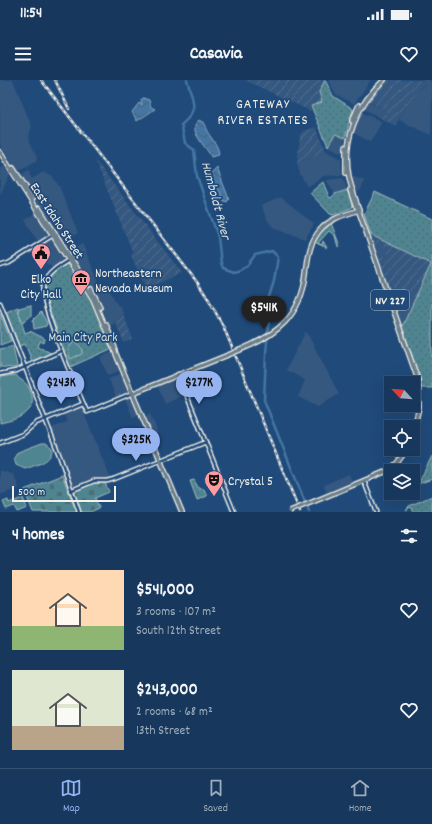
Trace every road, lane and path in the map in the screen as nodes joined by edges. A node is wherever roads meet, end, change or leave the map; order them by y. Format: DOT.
graph roads {
  1 [pos="380,80"];
  2 [pos="384,80"];
  3 [pos="0,147"];
  4 [pos="0,152"];
  5 [pos="352,196"];
  6 [pos="358,209"];
  7 [pos="343,214"];
  8 [pos="54,235"];
  9 [pos="60,246"];
  10 [pos="67,252"];
  11 [pos="70,259"];
  12 [pos="0,266"];
  13 [pos="0,304"];
  14 [pos="278,330"];
  15 [pos="61,351"];
  16 [pos="24,367"];
  17 [pos="0,374"];
  18 [pos="178,374"];
  19 [pos="129,383"];
  20 [pos="143,389"];
  21 [pos="133,393"];
  22 [pos="83,404"];
  23 [pos="45,419"];
  24 [pos="415,420"];
  25 [pos="206,442"];
  26 [pos="0,443"];
  27 [pos="403,456"];
  28 [pos="161,460"];
  29 [pos="364,481"];
  30 [pos="70,491"];
  31 [pos="79,512"];
  32 [pos="182,512"];
  33 [pos="234,512"];
  34 [pos="289,512"];
  35 [pos="376,512"];
  1 -- 5 [label="main road, NV 227"];
  2 -- 6 [label="main road, NV 227"];
  3 -- 8 [label="main road, East Idaho Street"];
  4 -- 8 [label="main road, East Idaho Street"];
  5 -- 6 [label="main road, NV 227"];
  5 -- 7 [label="main road"];
  6 -- 7 [label="main road"];
  6 -- 14 [label="main road"];
  6 -- 24 [label="main road, NV 227"];
  7 -- 14 [label="main road"];
  8 -- 9 [label="main road, East Idaho Street"];
  8 -- 10 [label="main road, East Idaho Street"];
  8 -- 12 [label="street"];
  9 -- 10 [label="main road"];
  9 -- 11 [label="main road, East Idaho Street"];
  10 -- 11 [label="main road, East Idaho Street"];
  11 -- 15 [label="street"];
  11 -- 19 [label="main road, East Idaho Street"];
  13 -- 16 [label="street"];
  14 -- 18 [label="main road, bridge"];
  15 -- 16 [label="street"];
  15 -- 22 [label="street"];
  16 -- 17 [label="street"];
  16 -- 23 [label="street"];
  18 -- 20 [label="main road"];
  18 -- 25 [label="street"];
  19 -- 20 [label="main road"];
  19 -- 21 [label="main road, East Idaho Street"];
  20 -- 21 [label="main road"];
  21 -- 22 [label="street"];
  21 -- 28 [label="main road, East Idaho Street"];
  22 -- 23 [label="street"];
  23 -- 26 [label="street"];
  23 -- 30 [label="street"];
  25 -- 28 [label="street"];
  25 -- 33 [label="street"];
  27 -- 29 [label="main road"];
  28 -- 30 [label="street"];
  28 -- 32 [label="main road, East Idaho Street"];
  29 -- 34 [label="main road, bridge"];
  29 -- 35 [label="street"];
  30 -- 31 [label="street"];
}
